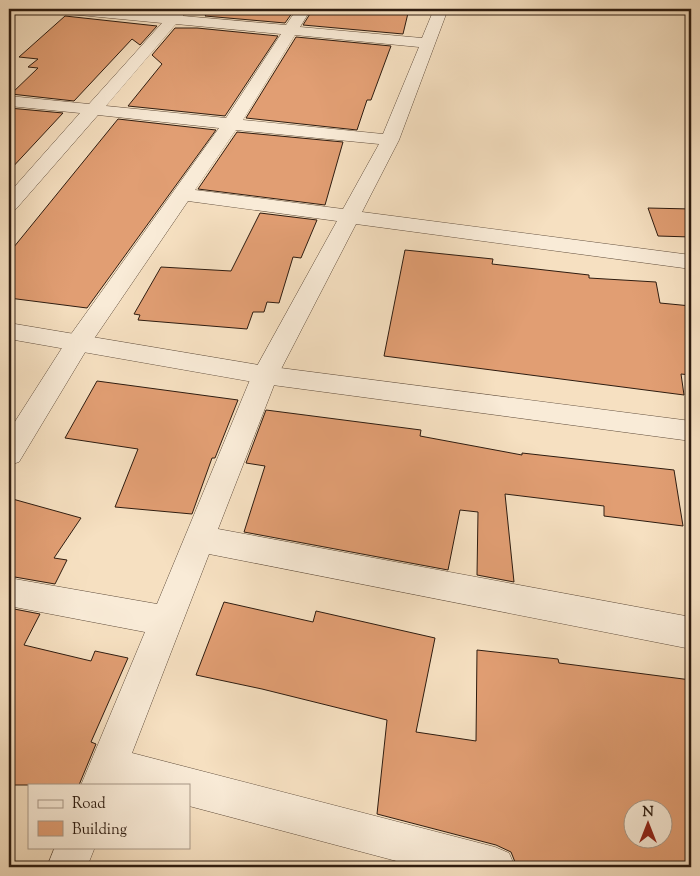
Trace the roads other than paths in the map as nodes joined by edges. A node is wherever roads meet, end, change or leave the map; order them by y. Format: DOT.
graph roads {
  1 [pos="58,9"];
  2 [pos="304,9"];
  3 [pos="441,9"];
  4 [pos="177,14"];
  5 [pos="292,30"];
  6 [pos="428,42"];
  7 [pos="9,101"];
  8 [pos="91,111"];
  9 [pos="232,124"];
  10 [pos="390,140"];
  11 [pos="9,176"];
  12 [pos="33,178"];
  13 [pos="182,194"];
  14 [pos="9,205"];
  15 [pos="350,216"];
  16 [pos="691,262"];
  17 [pos="9,331"];
  18 [pos="78,344"];
  19 [pos="265,375"];
  20 [pos="691,431"];
  21 [pos="9,454"];
  22 [pos="199,539"];
  23 [pos="9,592"];
  24 [pos="166,621"];
  25 [pos="691,633"];
  26 [pos="104,775"];
  27 [pos="174,784"];
  28 [pos="190,787"];
  29 [pos="75,848"];
  30 [pos="67,867"];
  31 [pos="496,867"];
  1 -- 4 [label="street"];
  2 -- 5 [label="street"];
  3 -- 6 [label="street"];
  4 -- 5 [label="street"];
  4 -- 8 [label="street"];
  5 -- 6 [label="street"];
  5 -- 9 [label="street"];
  6 -- 10 [label="street"];
  7 -- 8 [label="street"];
  8 -- 9 [label="street"];
  8 -- 12 [label="street"];
  9 -- 10 [label="street"];
  9 -- 13 [label="street"];
  10 -- 15 [label="street"];
  11 -- 12 [label="street"];
  12 -- 14 [label="street"];
  13 -- 15 [label="street"];
  13 -- 18 [label="street"];
  15 -- 16 [label="street"];
  15 -- 19 [label="street"];
  17 -- 18 [label="street"];
  18 -- 19 [label="street"];
  18 -- 21 [label="street"];
  19 -- 20 [label="street"];
  19 -- 22 [label="street"];
  22 -- 24 [label="street"];
  22 -- 25 [label="street"];
  23 -- 24 [label="street"];
  24 -- 26 [label="street"];
  26 -- 27 [label="street"];
  28 -- 31 [label="street"];
  29 -- 30 [label="street"];
}
